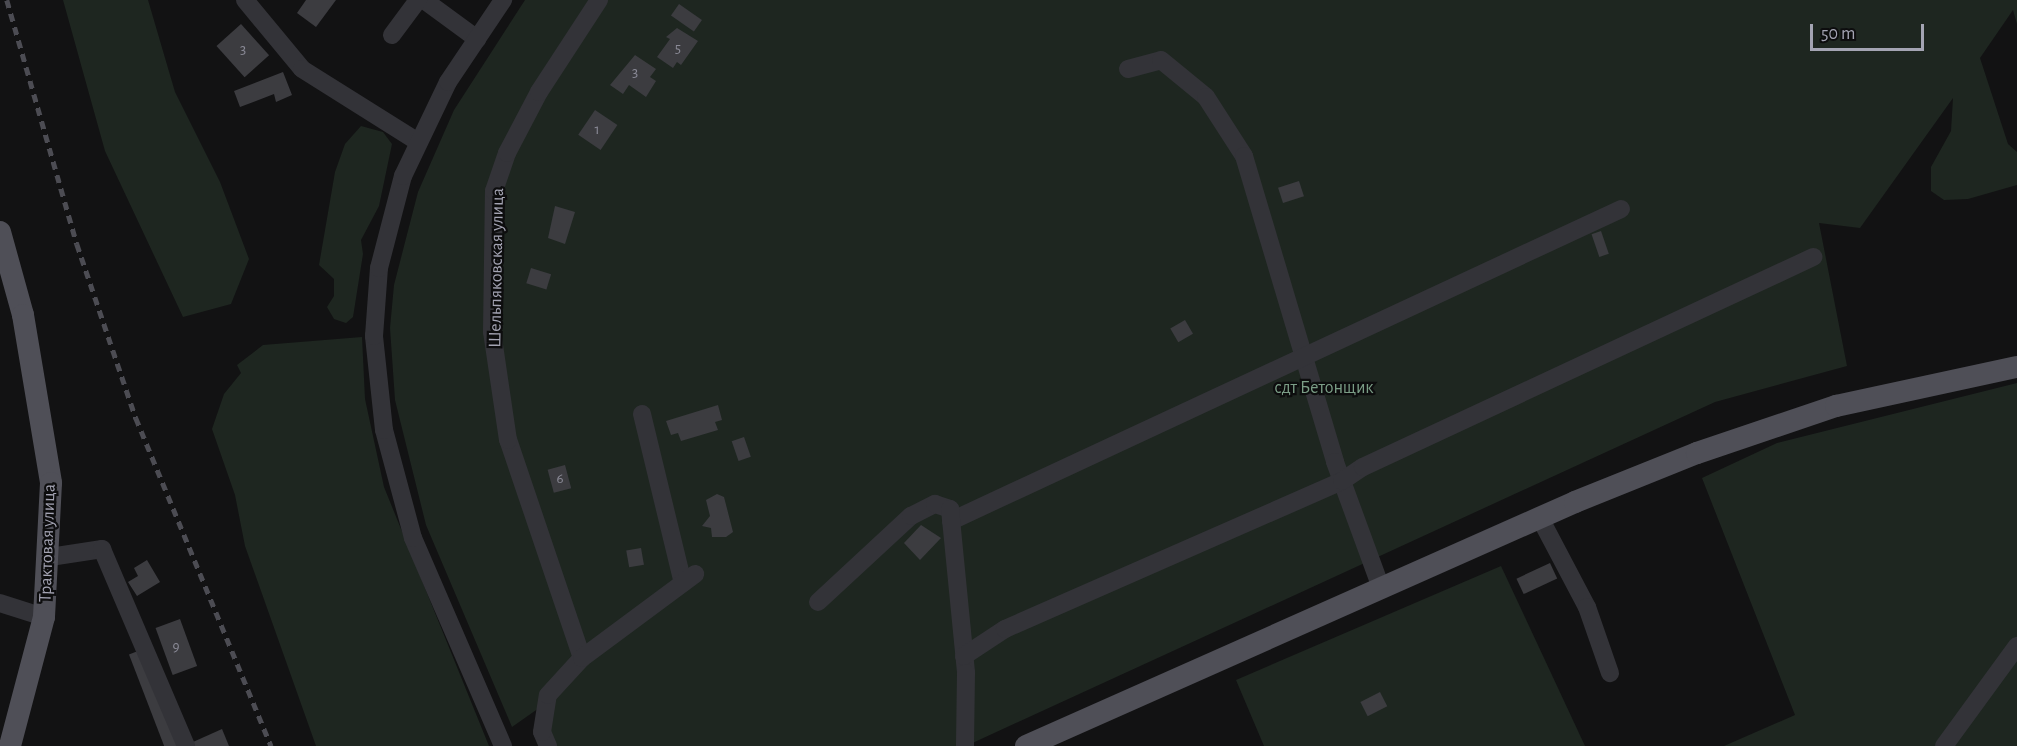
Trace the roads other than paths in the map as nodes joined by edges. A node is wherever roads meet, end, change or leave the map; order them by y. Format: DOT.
graph roads {
  1 [pos="245,0"];
  2 [pos="418,0"];
  3 [pos="424,0"];
  4 [pos="503,0"];
  5 [pos="599,0"];
  6 [pos="392,35"];
  7 [pos="477,39"];
  8 [pos="1128,69"];
  9 [pos="417,141"];
  10 [pos="1620,209"];
  11 [pos="0,232"];
  12 [pos="1813,257"];
  13 [pos="1303,359"];
  14 [pos="2017,368"];
  15 [pos="642,414"];
  16 [pos="1342,481"];
  17 [pos="1540,518"];
  18 [pos="951,521"];
  19 [pos="50,557"];
  20 [pos="1381,588"];
  21 [pos="818,602"];
  22 [pos="0,603"];
  23 [pos="44,617"];
  24 [pos="2017,646"];
  25 [pos="964,656"];
  26 [pos="582,658"];
  27 [pos="1610,673"];
  28 [pos="10,746"];
  29 [pos="186,746"];
  30 [pos="503,746"];
  31 [pos="548,746"];
  32 [pos="965,746"];
  33 [pos="1026,746"];
  34 [pos="1944,746"];
  1 -- 9 [label="street"];
  2 -- 6 [label="street"];
  3 -- 7 [label="street"];
  4 -- 7 [label="street"];
  5 -- 26 [label="street, Шельпяковская улица"];
  7 -- 9 [label="street"];
  8 -- 13 [label="street"];
  9 -- 30 [label="street"];
  10 -- 13 [label="street"];
  11 -- 19 [label="main road, Трактовая улица"];
  12 -- 16 [label="street"];
  13 -- 16 [label="street"];
  13 -- 18 [label="street"];
  14 -- 17 [label="main road"];
  15 -- 26 [label="street"];
  16 -- 20 [label="street"];
  16 -- 25 [label="street"];
  17 -- 20 [label="main road"];
  17 -- 27 [label="street"];
  18 -- 21 [label="street"];
  18 -- 25 [label="street"];
  19 -- 23 [label="main road, Трактовая улица"];
  19 -- 29 [label="street"];
  20 -- 33 [label="main road"];
  22 -- 23 [label="street"];
  23 -- 28 [label="main road, Трактовая улица"];
  24 -- 34 [label="street"];
  25 -- 32 [label="street"];
  26 -- 31 [label="street"];
}
